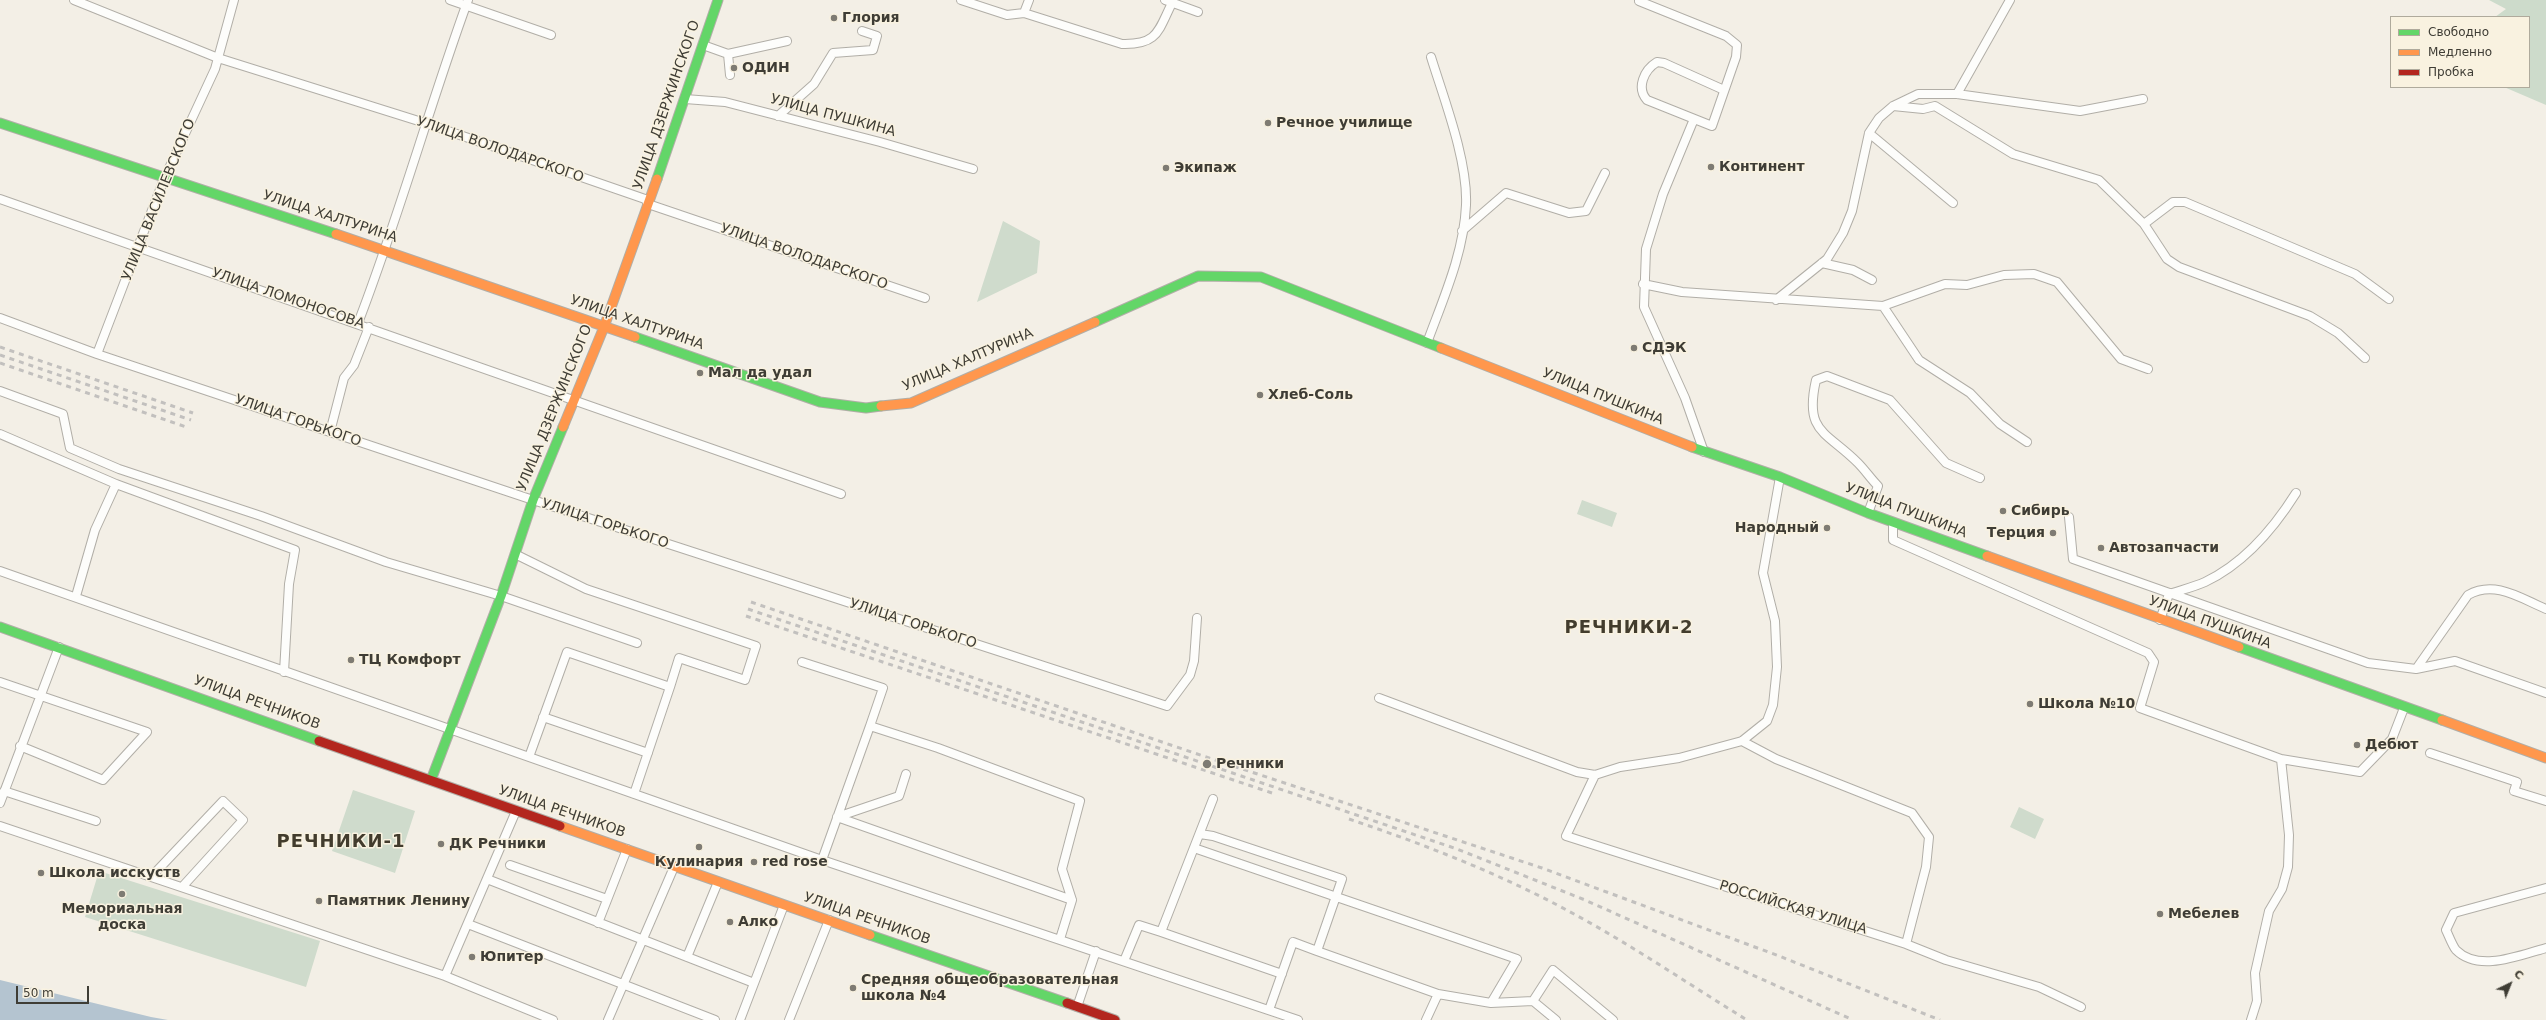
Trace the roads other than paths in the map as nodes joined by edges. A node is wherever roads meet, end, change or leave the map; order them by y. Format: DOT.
graph roads {
  1 [pos="74,0"];
  2 [pos="234,0"];
  3 [pos="450,0"];
  4 [pos="718,0"];
  5 [pos="961,0"];
  6 [pos="1029,0"];
  7 [pos="2010,0"];
  8 [pos="1169,1"];
  9 [pos="1639,1"];
  10 [pos="467,3"];
  11 [pos="1198,12"];
  12 [pos="1024,13"];
  13 [pos="862,31"];
  14 [pos="551,35"];
  15 [pos="787,41"];
  16 [pos="703,45"];
  17 [pos="728,54"];
  18 [pos="1431,56"];
  19 [pos="218,58"];
  20 [pos="730,75"];
  21 [pos="1724,90"];
  22 [pos="1957,94"];
  23 [pos="685,99"];
  24 [pos="2143,99"];
  25 [pos="1893,106"];
  26 [pos="778,116"];
  27 [pos="1694,119"];
  28 [pos="0,123"];
  29 [pos="425,123"];
  30 [pos="1869,133"];
  31 [pos="973,169"];
  32 [pos="1605,173"];
  33 [pos="164,179"];
  34 [pos="0,199"];
  35 [pos="1953,203"];
  36 [pos="648,204"];
  37 [pos="2144,224"];
  38 [pos="1462,230"];
  39 [pos="138,247"];
  40 [pos="386,250"];
  41 [pos="1822,264"];
  42 [pos="1261,277"];
  43 [pos="1872,280"];
  44 [pos="1643,284"];
  45 [pos="925,298"];
  46 [pos="2390,299"];
  47 [pos="1776,300"];
  48 [pos="1883,306"];
  49 [pos="0,318"];
  50 [pos="358,323"];
  51 [pos="369,327"];
  52 [pos="604,327"];
  53 [pos="1427,343"];
  54 [pos="97,354"];
  55 [pos="2365,358"];
  56 [pos="2148,368"];
  57 [pos="0,391"];
  58 [pos="575,400"];
  59 [pos="330,432"];
  60 [pos="0,434"];
  61 [pos="2027,442"];
  62 [pos="1704,452"];
  63 [pos="1780,477"];
  64 [pos="1980,478"];
  65 [pos="116,484"];
  66 [pos="2296,493"];
  67 [pos="841,494"];
  68 [pos="533,500"];
  69 [pos="1868,513"];
  70 [pos="2069,517"];
  71 [pos="1893,522"];
  72 [pos="515,554"];
  73 [pos="0,571"];
  74 [pos="2170,594"];
  75 [pos="76,596"];
  76 [pos="501,596"];
  77 [pos="2546,609"];
  78 [pos="1197,618"];
  79 [pos="2160,620"];
  80 [pos="0,628"];
  81 [pos="637,643"];
  82 [pos="59,647"];
  83 [pos="802,662"];
  84 [pos="2416,669"];
  85 [pos="284,672"];
  86 [pos="0,682"];
  87 [pos="670,687"];
  88 [pos="2546,693"];
  89 [pos="41,694"];
  90 [pos="1379,698"];
  91 [pos="2404,708"];
  92 [pos="544,717"];
  93 [pos="870,726"];
  94 [pos="449,729"];
  95 [pos="1742,741"];
  96 [pos="20,746"];
  97 [pos="648,753"];
  98 [pos="2430,753"];
  99 [pos="529,757"];
  100 [pos="2546,758"];
  101 [pos="2281,759"];
  102 [pos="906,774"];
  103 [pos="1595,776"];
  104 [pos="431,780"];
  105 [pos="4,791"];
  106 [pos="634,794"];
  107 [pos="1213,799"];
  108 [pos="2546,801"];
  109 [pos="0,803"];
  110 [pos="516,811"];
  111 [pos="837,817"];
  112 [pos="96,821"];
  113 [pos="0,826"];
  114 [pos="1200,834"];
  115 [pos="1194,848"];
  116 [pos="627,849"];
  117 [pos="822,860"];
  118 [pos="510,865"];
  119 [pos="674,867"];
  120 [pos="152,876"];
  121 [pos="487,879"];
  122 [pos="718,882"];
  123 [pos="182,886"];
  124 [pos="2546,888"];
  125 [pos="1336,897"];
  126 [pos="607,899"];
  127 [pos="1072,900"];
  128 [pos="784,905"];
  129 [pos="829,920"];
  130 [pos="598,923"];
  131 [pos="468,924"];
  132 [pos="1161,932"];
  133 [pos="1060,939"];
  134 [pos="643,940"];
  135 [pos="1906,944"];
  136 [pos="2546,948"];
  137 [pos="1317,951"];
  138 [pos="1096,952"];
  139 [pos="687,957"];
  140 [pos="1124,961"];
  141 [pos="1282,974"];
  142 [pos="445,976"];
  143 [pos="754,983"];
  144 [pos="624,985"];
  145 [pos="1438,994"];
  146 [pos="1534,1001"];
  147 [pos="1491,1003"];
  148 [pos="1077,1007"];
  149 [pos="2081,1007"];
  150 [pos="1269,1010"];
  151 [pos="1093,1017"];
  152 [pos="553,1020"];
  153 [pos="608,1020"];
  154 [pos="715,1020"];
  155 [pos="740,1020"];
  156 [pos="789,1020"];
  157 [pos="1115,1020"];
  158 [pos="1298,1020"];
  159 [pos="1426,1020"];
  160 [pos="1556,1020"];
  161 [pos="1613,1020"];
  162 [pos="2251,1020"];
  1 -- 19 [label="street, УЛИЦА ВОЛОДАРСКОГО"];
  2 -- 19 [label="street, УЛИЦА ВАСИЛЕВСКОГО"];
  3 -- 10 [label="street"];
  4 -- 16 [label="main road, УЛИЦА ДЗЕРЖИНСКОГО"];
  5 -- 12 [label="street"];
  6 -- 12 [label="street"];
  7 -- 22 [label="street"];
  8 -- 11 [label="street"];
  8 -- 12 [label="street"];
  9 -- 21 [label="street"];
  10 -- 14 [label="street"];
  10 -- 29 [label="street"];
  13 -- 26 [label="street"];
  15 -- 17 [label="street"];
  16 -- 17 [label="street"];
  16 -- 23 [label="main road, УЛИЦА ДЗЕРЖИНСКОГО"];
  17 -- 20 [label="street"];
  18 -- 38 [label="street"];
  19 -- 29 [label="street, УЛИЦА ВОЛОДАРСКОГО"];
  19 -- 33 [label="street, УЛИЦА ВАСИЛЕВСКОГО"];
  21 -- 27 [label="street"];
  21 -- 27 [label="street"];
  22 -- 24 [label="street"];
  22 -- 25 [label="street"];
  23 -- 26 [label="street, УЛИЦА ПУШКИНА"];
  23 -- 36 [label="main road, УЛИЦА ДЗЕРЖИНСКОГО"];
  25 -- 30 [label="street"];
  25 -- 37 [label="street"];
  26 -- 31 [label="street, УЛИЦА ПУШКИНА"];
  27 -- 44 [label="street"];
  28 -- 33 [label="main road, УЛИЦА ХАЛТУРИНА"];
  29 -- 36 [label="street, УЛИЦА ВОЛОДАРСКОГО"];
  29 -- 40 [label="street"];
  30 -- 35 [label="street"];
  30 -- 41 [label="street"];
  32 -- 38 [label="street"];
  33 -- 39 [label="street, УЛИЦА ВАСИЛЕВСКОГО"];
  33 -- 40 [label="main road, УЛИЦА ХАЛТУРИНА"];
  34 -- 39 [label="street, УЛИЦА ЛОМОНОСОВА"];
  36 -- 45 [label="street, УЛИЦА ВОЛОДАРСКОГО"];
  36 -- 52 [label="main road, УЛИЦА ДЗЕРЖИНСКОГО"];
  37 -- 46 [label="street"];
  37 -- 55 [label="street"];
  38 -- 53 [label="street"];
  39 -- 50 [label="street, УЛИЦА ЛОМОНОСОВА"];
  39 -- 54 [label="street, УЛИЦА ВАСИЛЕВСКОГО"];
  40 -- 50 [label="street"];
  40 -- 52 [label="main road, УЛИЦА ХАЛТУРИНА"];
  41 -- 43 [label="street"];
  41 -- 47 [label="street"];
  42 -- 52 [label="main road, УЛИЦА ХАЛТУРИНА"];
  42 -- 53 [label="main road, УЛИЦА ПУШКИНА"];
  44 -- 47 [label="street"];
  44 -- 62 [label="street"];
  47 -- 48 [label="street"];
  48 -- 56 [label="street"];
  48 -- 61 [label="street"];
  49 -- 54 [label="street, УЛИЦА ГОРЬКОГО"];
  50 -- 51 [label="street, УЛИЦА ЛОМОНОСОВА"];
  51 -- 58 [label="street, УЛИЦА ЛОМОНОСОВА"];
  51 -- 59 [label="street"];
  52 -- 58 [label="main road, УЛИЦА ДЗЕРЖИНСКОГО"];
  53 -- 62 [label="main road, УЛИЦА ПУШКИНА"];
  54 -- 59 [label="street, УЛИЦА ГОРЬКОГО"];
  57 -- 76 [label="street"];
  58 -- 67 [label="street, УЛИЦА ЛОМОНОСОВА"];
  58 -- 68 [label="main road, УЛИЦА ДЗЕРЖИНСКОГО"];
  59 -- 68 [label="street, УЛИЦА ГОРЬКОГО"];
  60 -- 65 [label="street"];
  62 -- 63 [label="main road, УЛИЦА ПУШКИНА"];
  63 -- 69 [label="main road, УЛИЦА ПУШКИНА"];
  63 -- 95 [label="street"];
  64 -- 69 [label="street"];
  65 -- 75 [label="street"];
  65 -- 85 [label="street"];
  66 -- 74 [label="street"];
  68 -- 72 [label="main road, УЛИЦА ДЗЕРЖИНСКОГО"];
  68 -- 78 [label="street, УЛИЦА ГОРЬКОГО"];
  69 -- 71 [label="main road, УЛИЦА ПУШКИНА"];
  70 -- 74 [label="street"];
  71 -- 79 [label="main road, УЛИЦА ПУШКИНА"];
  71 -- 101 [label="street"];
  72 -- 76 [label="main road, УЛИЦА ДЗЕРЖИНСКОГО"];
  72 -- 87 [label="street"];
  73 -- 75 [label="street"];
  74 -- 79 [label="street"];
  74 -- 84 [label="street"];
  75 -- 85 [label="street"];
  76 -- 81 [label="street"];
  76 -- 94 [label="main road, УЛИЦА ДЗЕРЖИНСКОГО"];
  77 -- 84 [label="street"];
  79 -- 91 [label="main road, УЛИЦА ПУШКИНА"];
  80 -- 82 [label="main road, УЛИЦА РЕЧНИКОВ"];
  82 -- 89 [label="street"];
  82 -- 104 [label="main road, УЛИЦА РЕЧНИКОВ"];
  83 -- 93 [label="street"];
  84 -- 88 [label="street"];
  85 -- 94 [label="street"];
  86 -- 89 [label="street"];
  87 -- 92 [label="street"];
  87 -- 97 [label="street"];
  89 -- 96 [label="street"];
  89 -- 96 [label="street"];
  90 -- 103 [label="street"];
  91 -- 100 [label="main road, УЛИЦА ПУШКИНА"];
  91 -- 101 [label="street"];
  92 -- 97 [label="street"];
  92 -- 99 [label="street"];
  93 -- 111 [label="street"];
  93 -- 127 [label="street"];
  94 -- 99 [label="street"];
  94 -- 104 [label="main road, УЛИЦА ДЗЕРЖИНСКОГО"];
  95 -- 103 [label="street"];
  95 -- 135 [label="street"];
  96 -- 105 [label="street"];
  97 -- 106 [label="street"];
  98 -- 108 [label="street"];
  99 -- 106 [label="street"];
  101 -- 162 [label="street"];
  102 -- 111 [label="street"];
  103 -- 135 [label="street, РОССИЙСКАЯ УЛИЦА"];
  104 -- 110 [label="main road, УЛИЦА РЕЧНИКОВ"];
  105 -- 109 [label="street"];
  105 -- 112 [label="street"];
  106 -- 117 [label="street"];
  107 -- 114 [label="street"];
  110 -- 116 [label="main road, УЛИЦА РЕЧНИКОВ"];
  110 -- 121 [label="street"];
  111 -- 117 [label="street"];
  111 -- 127 [label="street"];
  113 -- 120 [label="street"];
  114 -- 115 [label="street"];
  114 -- 125 [label="street"];
  115 -- 125 [label="street"];
  115 -- 132 [label="street"];
  116 -- 119 [label="main road, УЛИЦА РЕЧНИКОВ"];
  116 -- 126 [label="street"];
  117 -- 133 [label="street"];
  118 -- 126 [label="street"];
  119 -- 122 [label="main road, УЛИЦА РЕЧНИКОВ"];
  119 -- 134 [label="street"];
  120 -- 123 [label="street"];
  120 -- 123 [label="street"];
  121 -- 130 [label="street"];
  121 -- 131 [label="street"];
  122 -- 128 [label="main road, УЛИЦА РЕЧНИКОВ"];
  122 -- 139 [label="street"];
  123 -- 142 [label="street"];
  124 -- 136 [label="street"];
  125 -- 137 [label="street"];
  125 -- 147 [label="street"];
  126 -- 130 [label="street"];
  127 -- 133 [label="street"];
  128 -- 129 [label="main road, УЛИЦА РЕЧНИКОВ"];
  128 -- 143 [label="street"];
  129 -- 148 [label="main road, УЛИЦА РЕЧНИКОВ"];
  129 -- 156 [label="street"];
  130 -- 134 [label="street"];
  131 -- 142 [label="street"];
  131 -- 144 [label="street"];
  132 -- 140 [label="street"];
  132 -- 141 [label="street"];
  133 -- 138 [label="street"];
  134 -- 139 [label="street"];
  134 -- 144 [label="street"];
  135 -- 149 [label="street, РОССИЙСКАЯ УЛИЦА"];
  137 -- 141 [label="street"];
  137 -- 145 [label="street"];
  138 -- 140 [label="street"];
  138 -- 148 [label="street"];
  139 -- 143 [label="street"];
  140 -- 150 [label="street"];
  141 -- 150 [label="street"];
  142 -- 152 [label="street"];
  143 -- 155 [label="street"];
  144 -- 153 [label="street"];
  144 -- 154 [label="street"];
  145 -- 147 [label="street"];
  145 -- 159 [label="street"];
  146 -- 147 [label="street"];
  146 -- 160 [label="street"];
  146 -- 161 [label="street"];
  148 -- 151 [label="main road, УЛИЦА РЕЧНИКОВ"];
  150 -- 158 [label="street"];
  151 -- 157 [label="main road, УЛИЦА РЕЧНИКОВ"];
}
